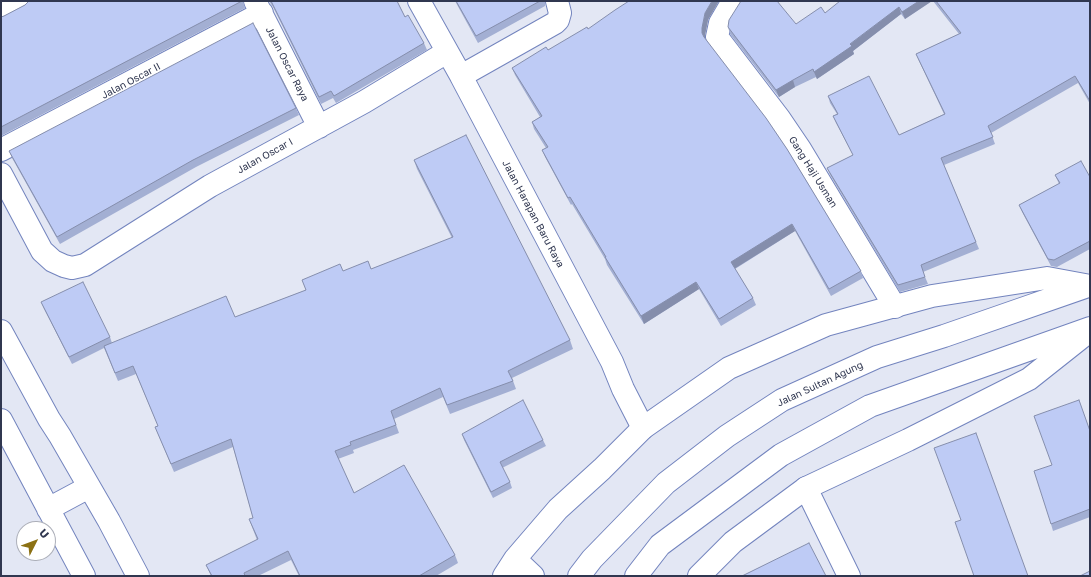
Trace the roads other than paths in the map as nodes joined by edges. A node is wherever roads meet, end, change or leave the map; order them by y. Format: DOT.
graph roads {
  1 [pos="21,1"];
  2 [pos="419,1"];
  3 [pos="734,1"];
  4 [pos="258,7"];
  5 [pos="558,9"];
  6 [pos="1,12"];
  7 [pos="447,52"];
  8 [pos="461,76"];
  9 [pos="319,127"];
  10 [pos="1,150"];
  11 [pos="1,174"];
  12 [pos="1090,286"];
  13 [pos="895,307"];
  14 [pos="1090,329"];
  15 [pos="1,331"];
  16 [pos="1,420"];
  17 [pos="643,428"];
  18 [pos="89,487"];
  19 [pos="806,488"];
  20 [pos="48,509"];
  21 [pos="510,567"];
  22 [pos="84,576"];
  23 [pos="138,576"];
  24 [pos="533,576"];
  25 [pos="579,576"];
  26 [pos="636,576"];
  27 [pos="699,576"];
  28 [pos="849,576"];
  1 -- 6 [label="main road"];
  2 -- 7 [label="main road, Jalan Harapan Baru Raya"];
  3 -- 13 [label="main road, Gang Haji Usman"];
  4 -- 9 [label="main road, Jalan Oscar Raya"];
  4 -- 10 [label="main road, Jalan Oscar II"];
  5 -- 8 [label="main road"];
  7 -- 8 [label="main road, Jalan Harapan Baru Raya"];
  7 -- 9 [label="main road, Jalan Oscar I"];
  8 -- 17 [label="main road, Jalan Harapan Baru Raya"];
  9 -- 11 [label="main road, Jalan Oscar I"];
  12 -- 13 [label="main road"];
  12 -- 25 [label="main road, Jalan Sultan Agung"];
  13 -- 17 [label="main road"];
  14 -- 19 [label="main road"];
  14 -- 26 [label="main road"];
  15 -- 18 [label="main road"];
  16 -- 20 [label="main road"];
  17 -- 21 [label="main road"];
  18 -- 20 [label="main road"];
  18 -- 23 [label="main road"];
  19 -- 27 [label="main road"];
  19 -- 28 [label="main road"];
  20 -- 22 [label="main road"];
  21 -- 24 [label="main road"];
}
